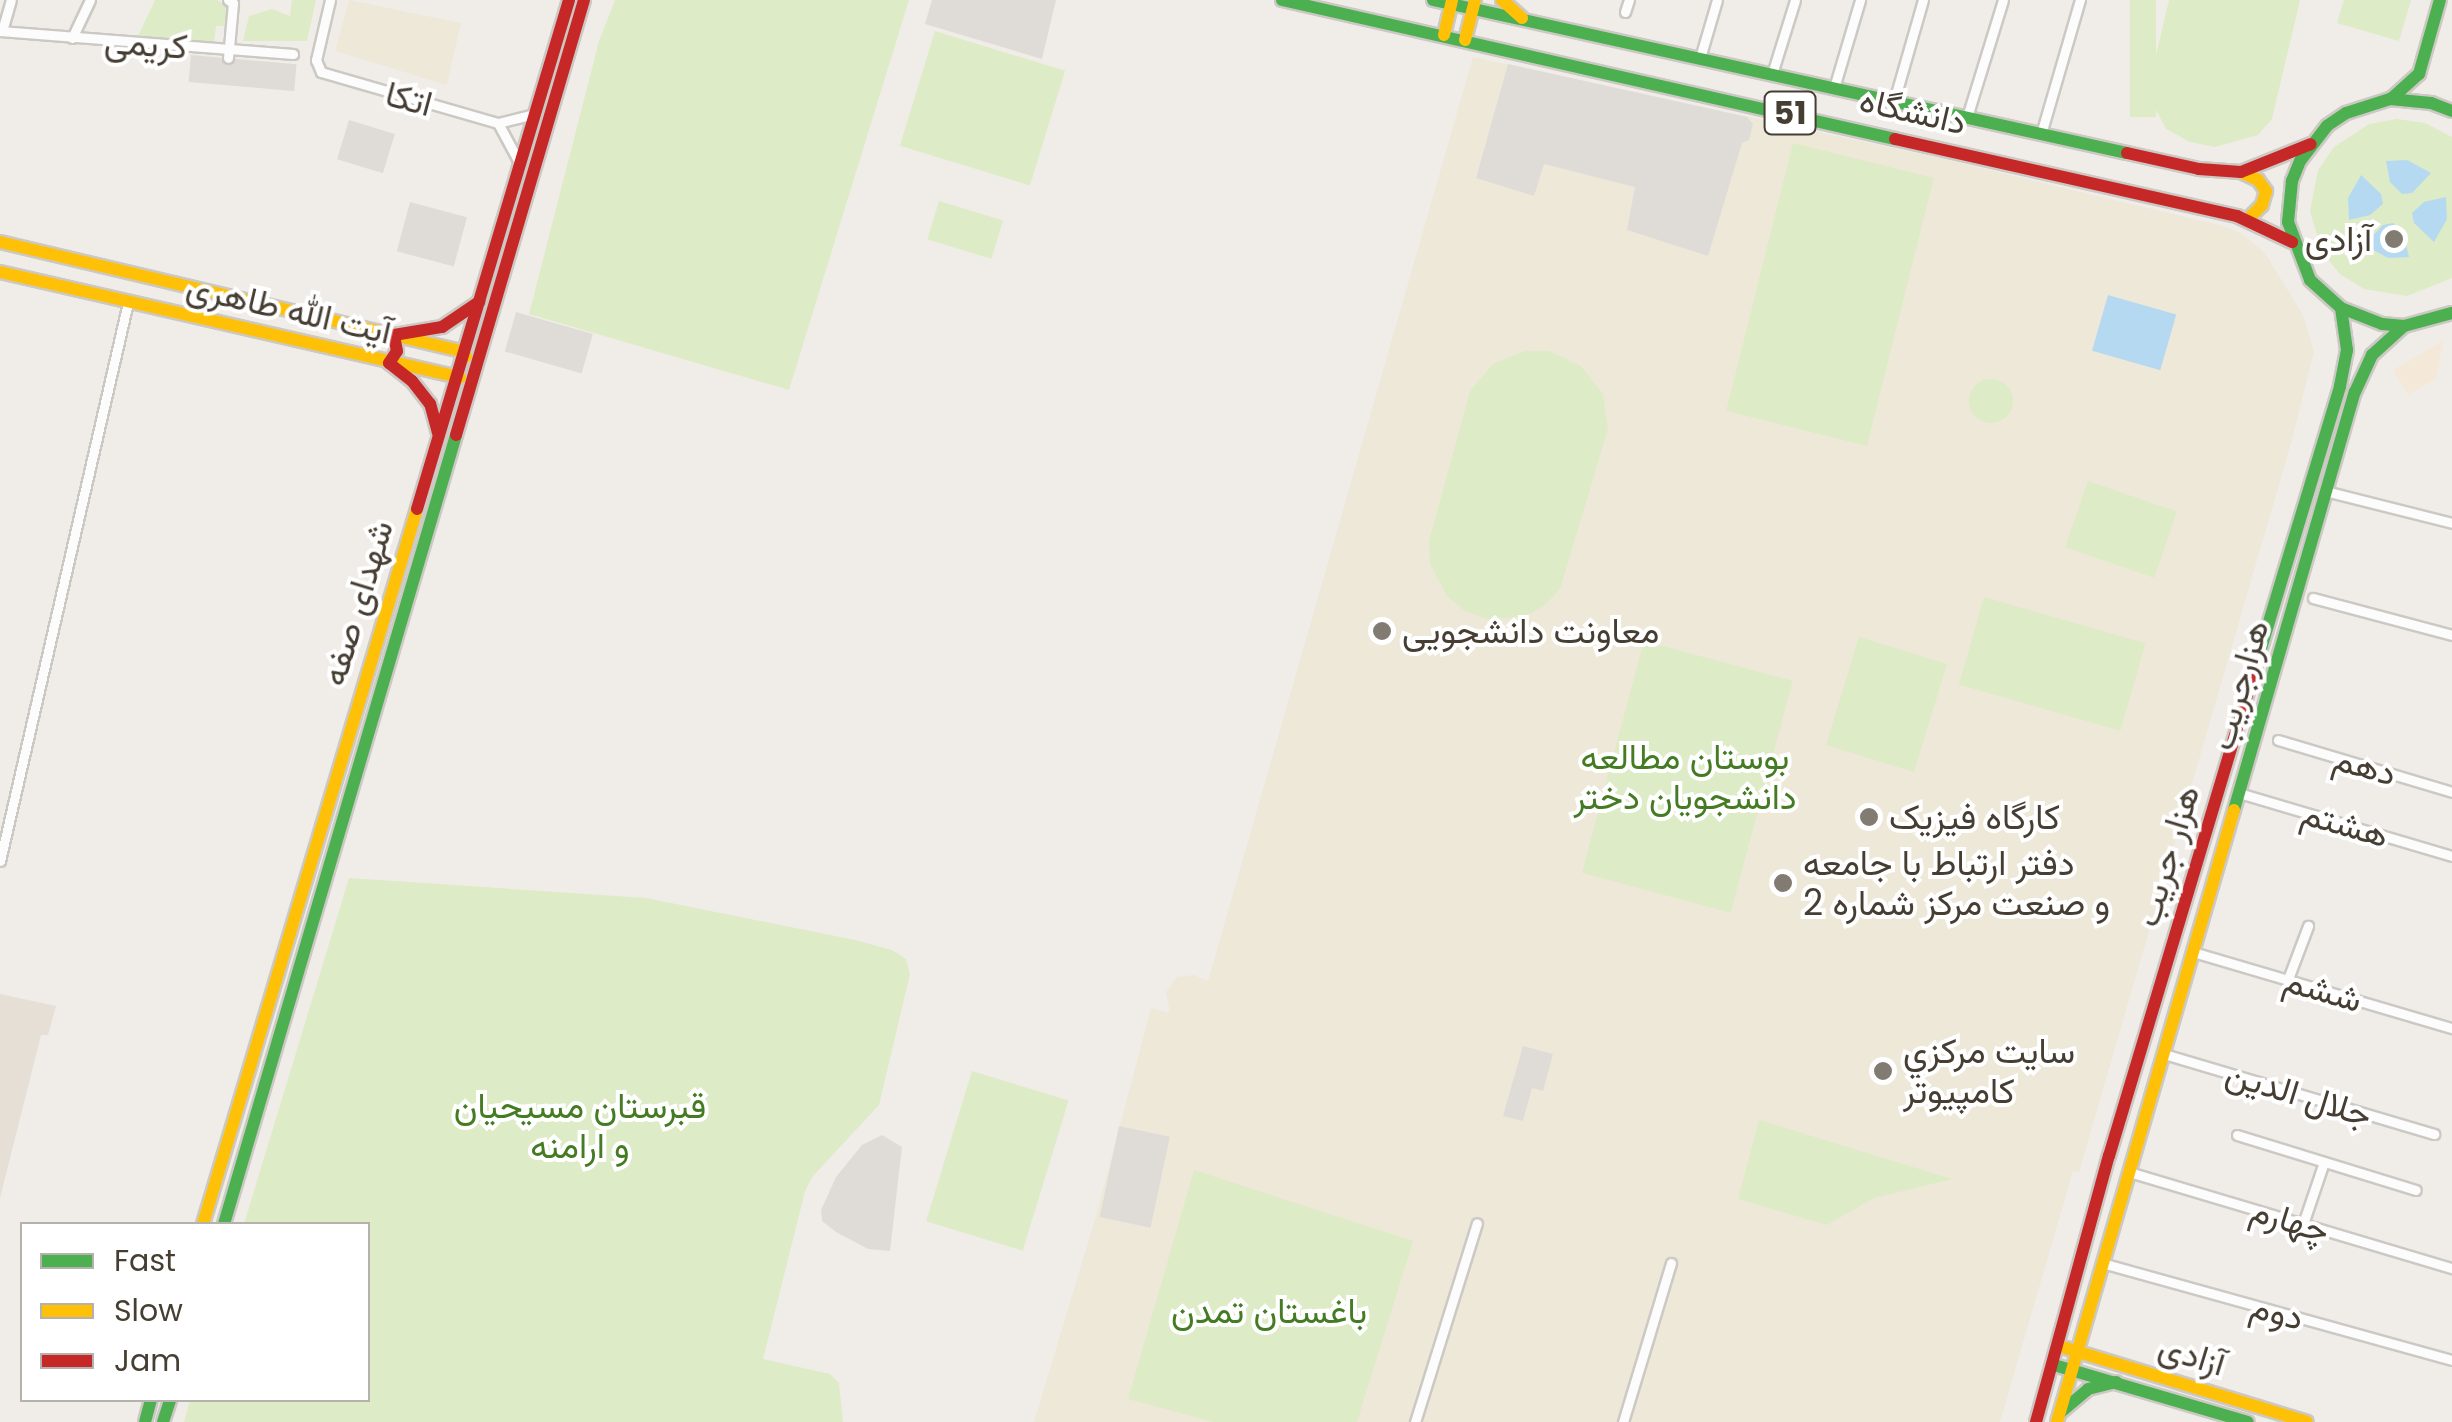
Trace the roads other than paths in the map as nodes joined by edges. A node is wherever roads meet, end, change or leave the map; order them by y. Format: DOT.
graph roads {
  1 [pos="12,0"];
  2 [pos="90,0"];
  3 [pos="228,0"];
  4 [pos="330,0"];
  5 [pos="569,0"];
  6 [pos="584,0"];
  7 [pos="1282,0"];
  8 [pos="1433,0"];
  9 [pos="1502,0"];
  10 [pos="1629,0"];
  11 [pos="1717,0"];
  12 [pos="1795,0"];
  13 [pos="1860,0"];
  14 [pos="1923,0"];
  15 [pos="2002,0"];
  16 [pos="2080,0"];
  17 [pos="2440,0"];
  18 [pos="1451,2"];
  19 [pos="1474,4"];
  20 [pos="1626,12"];
  21 [pos="1522,18"];
  22 [pos="1,31"];
  23 [pos="1444,35"];
  24 [pos="72,38"];
  25 [pos="1465,40"];
  26 [pos="229,54"];
  27 [pos="293,54"];
  28 [pos="1700,58"];
  29 [pos="1772,74"];
  30 [pos="1834,88"];
  31 [pos="2390,99"];
  32 [pos="1894,101"];
  33 [pos="2452,111"];
  34 [pos="534,114"];
  35 [pos="1966,117"];
  36 [pos="498,123"];
  37 [pos="2041,134"];
  38 [pos="2311,144"];
  39 [pos="520,164"];
  40 [pos="2241,172"];
  41 [pos="2248,219"];
  42 [pos="0,242"];
  43 [pos="2292,242"];
  44 [pos="0,272"];
  45 [pos="128,302"];
  46 [pos="479,302"];
  47 [pos="2340,308"];
  48 [pos="2452,313"];
  49 [pos="2404,326"];
  50 [pos="394,335"];
  51 [pos="464,352"];
  52 [pos="389,363"];
  53 [pos="474,370"];
  54 [pos="455,379"];
  55 [pos="438,436"];
  56 [pos="2326,491"];
  57 [pos="2452,523"];
  58 [pos="2287,558"];
  59 [pos="2305,563"];
  60 [pos="2313,598"];
  61 [pos="2452,635"];
  62 [pos="2278,740"];
  63 [pos="2452,792"];
  64 [pos="2239,793"];
  65 [pos="2452,856"];
  66 [pos="0,862"];
  67 [pos="2308,926"];
  68 [pos="2170,954"];
  69 [pos="2192,956"];
  70 [pos="2288,980"];
  71 [pos="2452,1028"];
  72 [pos="2164,1054"];
  73 [pos="242,1092"];
  74 [pos="262,1098"];
  75 [pos="2434,1134"];
  76 [pos="2237,1135"];
  77 [pos="2324,1162"];
  78 [pos="2129,1172"];
  79 [pos="2416,1190"];
  80 [pos="204,1222"];
  81 [pos="225,1222"];
  82 [pos="1477,1223"];
  83 [pos="2303,1224"];
  84 [pos="1671,1263"];
  85 [pos="2102,1263"];
  86 [pos="2452,1268"];
  87 [pos="2059,1346"];
  88 [pos="2078,1351"];
  89 [pos="2452,1360"];
  90 [pos="2054,1365"];
  91 [pos="2072,1370"];
  92 [pos="2116,1382"];
  93 [pos="2200,1415"];
  94 [pos="2058,1417"];
  95 [pos="1415,1422"];
  96 [pos="1624,1422"];
  97 [pos="2036,1422"];
  98 [pos="2248,1422"];
  99 [pos="2306,1422"];
  1 -- 22 [label="street"];
  2 -- 24 [label="street"];
  3 -- 26 [label="street"];
  4 -- 36 [label="street, اتکا"];
  5 -- 34 [label="main road, شهدای صفه"];
  6 -- 53 [label="main road, شهدای صفه"];
  7 -- 23 [label="main road, دانشگاه / 51"];
  8 -- 18 [label="main road, 51"];
  9 -- 21 [label="main road"];
  10 -- 20 [label="street"];
  11 -- 28 [label="street"];
  12 -- 29 [label="street"];
  13 -- 30 [label="street"];
  14 -- 32 [label="street"];
  15 -- 35 [label="street"];
  16 -- 37 [label="street"];
  17 -- 31 [label="main road"];
  18 -- 19 [label="main road, 51"];
  18 -- 23 [label="main road"];
  19 -- 21 [label="main road, دانشگاه / 51"];
  19 -- 25 [label="main road"];
  21 -- 28 [label="main road, دانشگاه / 51"];
  22 -- 24 [label="street, کریمی"];
  23 -- 25 [label="main road, دانشگاه / 51"];
  24 -- 26 [label="street, کریمی"];
  25 -- 41 [label="main road, دانشگاه / 51"];
  26 -- 27 [label="street, کریمی"];
  28 -- 29 [label="main road, دانشگاه / 51"];
  29 -- 30 [label="main road, دانشگاه / 51"];
  30 -- 32 [label="main road, دانشگاه / 51"];
  31 -- 33 [label="main road"];
  31 -- 38 [label="main road"];
  32 -- 35 [label="main road, دانشگاه / 51"];
  34 -- 36 [label="street"];
  34 -- 39 [label="main road, شهدای صفه"];
  35 -- 37 [label="main road, دانشگاه / 51"];
  36 -- 39 [label="street"];
  37 -- 40 [label="main road, دانشگاه / 51"];
  38 -- 40 [label="main road, دانشگاه / 51"];
  38 -- 43 [label="main road"];
  39 -- 46 [label="main road, شهدای صفه"];
  40 -- 41 [label="main road"];
  41 -- 43 [label="main road, دانشگاه / 51"];
  42 -- 50 [label="main road, آیت الله طاهری"];
  43 -- 47 [label="main road"];
  44 -- 45 [label="main road, آیت الله طاهری"];
  45 -- 52 [label="main road, آیت الله طاهری"];
  45 -- 66 [label="street"];
  46 -- 50 [label="main road, آیت الله طاهری"];
  46 -- 51 [label="main road, شهدای صفه"];
  47 -- 49 [label="main road"];
  47 -- 58 [label="main road, هزار جریب"];
  48 -- 49 [label="main road"];
  49 -- 56 [label="main road, هزارجریب"];
  50 -- 51 [label="main road, آیت الله طاهری"];
  50 -- 52 [label="main road"];
  51 -- 53 [label="main road"];
  51 -- 54 [label="main road, شهدای صفه"];
  52 -- 54 [label="main road, آیت الله طاهری"];
  52 -- 55 [label="main road"];
  53 -- 54 [label="main road"];
  53 -- 74 [label="main road, شهدای صفه"];
  54 -- 55 [label="main road, شهدای صفه"];
  55 -- 73 [label="main road, شهدای صفه"];
  56 -- 57 [label="street"];
  56 -- 59 [label="main road, هزارجریب"];
  58 -- 59 [label="main road"];
  58 -- 68 [label="main road, هزار جریب"];
  59 -- 64 [label="main road, هزارجریب"];
  60 -- 61 [label="street"];
  62 -- 63 [label="street, دهم"];
  64 -- 65 [label="street, هشتم"];
  64 -- 69 [label="main road, هزارجریب"];
  67 -- 70 [label="street"];
  68 -- 69 [label="main road"];
  68 -- 87 [label="main road, هزار جریب"];
  69 -- 70 [label="street, ششم"];
  69 -- 72 [label="main road, هزارجریب"];
  70 -- 71 [label="street, ششم"];
  72 -- 75 [label="street, جلال الدین"];
  72 -- 78 [label="main road, هزارجریب"];
  73 -- 74 [label="main road"];
  73 -- 80 [label="main road, شهدای صفه"];
  74 -- 81 [label="main road, شهدای صفه"];
  76 -- 77 [label="street"];
  77 -- 79 [label="street"];
  77 -- 83 [label="street"];
  78 -- 83 [label="street, چهارم"];
  78 -- 85 [label="main road, هزارجریب"];
  82 -- 95 [label="street"];
  83 -- 86 [label="street, چهارم"];
  84 -- 96 [label="street"];
  85 -- 88 [label="main road, هزارجریب"];
  85 -- 89 [label="street, دوم"];
  87 -- 88 [label="main road, آزادی"];
  87 -- 90 [label="main road, هزار جریب"];
  88 -- 91 [label="main road, هزارجریب"];
  88 -- 99 [label="main road, آزادی"];
  90 -- 91 [label="main road, آزادی"];
  90 -- 97 [label="main road, هزار جریب"];
  91 -- 92 [label="main road, آزادی"];
  91 -- 94 [label="main road, هزارجریب"];
  92 -- 93 [label="main road, آزادی"];
  92 -- 94 [label="main road"];
  93 -- 98 [label="main road, آزادی"];
}
